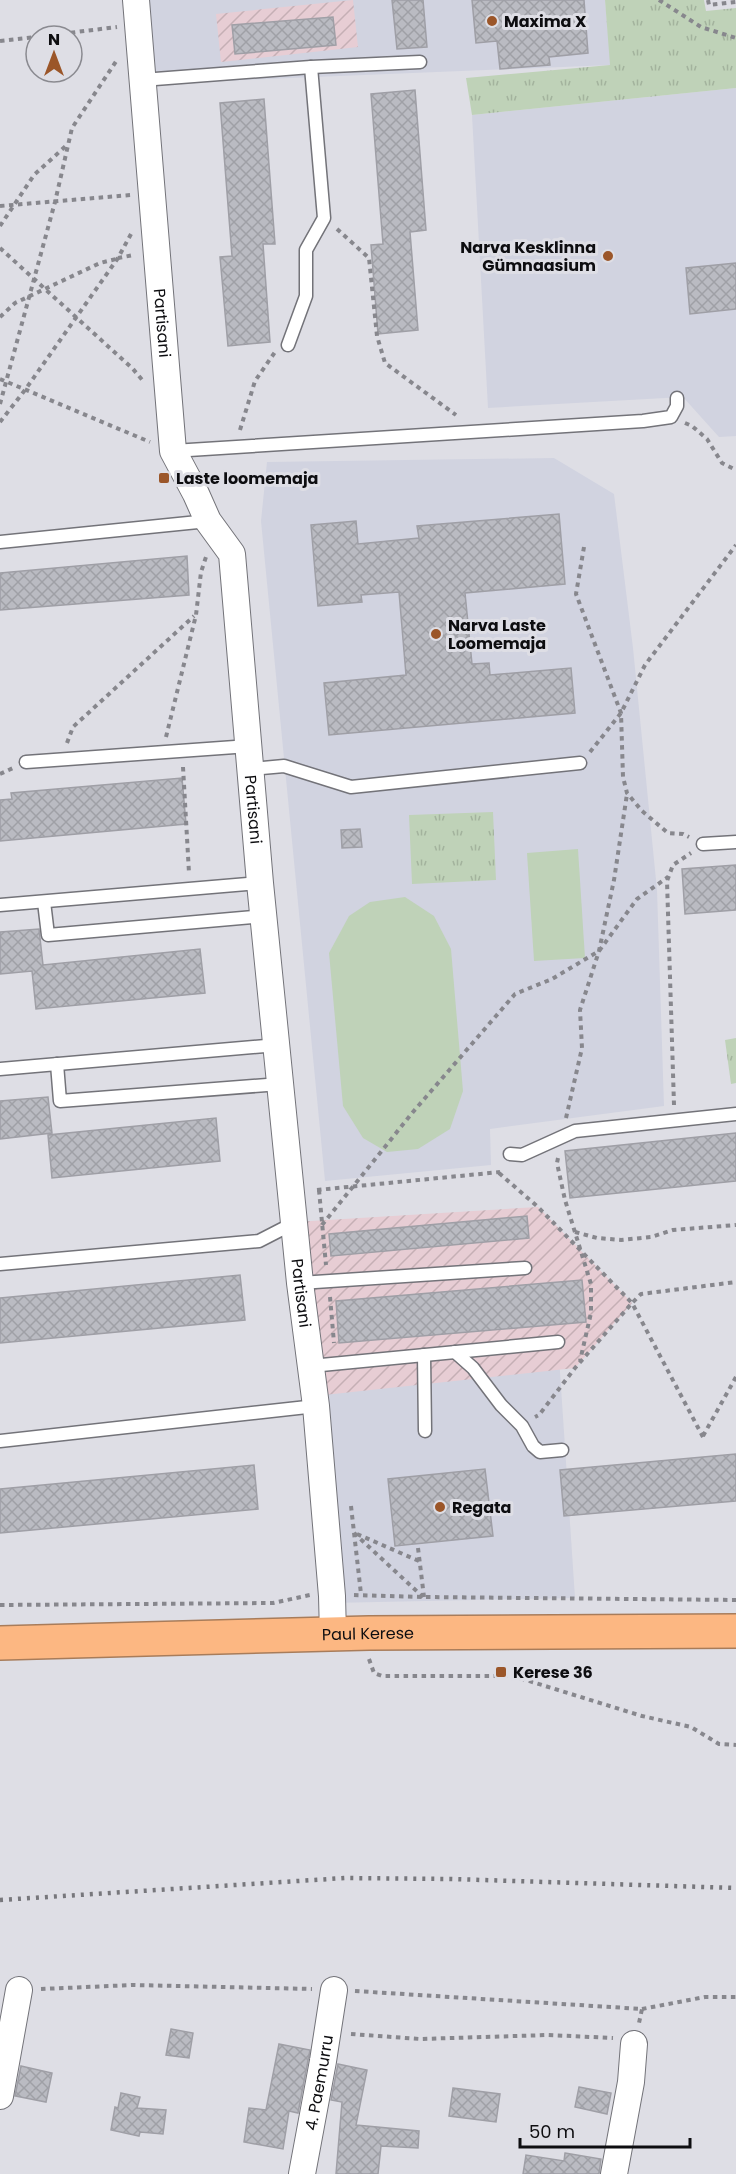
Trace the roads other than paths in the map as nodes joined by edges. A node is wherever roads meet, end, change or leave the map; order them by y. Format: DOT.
graph roads {
  1 [pos="136,0"];
  2 [pos="420,62"];
  3 [pos="311,67"];
  4 [pos="142,80"];
  5 [pos="288,345"];
  6 [pos="677,398"];
  7 [pos="173,451"];
  8 [pos="211,526"];
  9 [pos="0,542"];
  10 [pos="250,758"];
  11 [pos="26,762"];
  12 [pos="580,764"];
  13 [pos="736,842"];
  14 [pos="704,844"];
  15 [pos="260,883"];
  16 [pos="44,902"];
  17 [pos="0,905"];
  18 [pos="264,916"];
  19 [pos="277,1045"];
  20 [pos="57,1064"];
  21 [pos="0,1069"];
  22 [pos="280,1084"];
  23 [pos="736,1114"];
  24 [pos="510,1154"];
  25 [pos="295,1222"];
  26 [pos="0,1264"];
  27 [pos="525,1268"];
  28 [pos="300,1283"];
  29 [pos="558,1342"];
  30 [pos="455,1352"];
  31 [pos="424,1355"];
  32 [pos="311,1366"];
  33 [pos="316,1406"];
  34 [pos="425,1431"];
  35 [pos="0,1441"];
  36 [pos="562,1450"];
  37 [pos="736,1631"];
  38 [pos="333,1634"];
  39 [pos="0,1643"];
  40 [pos="18,1990"];
  41 [pos="334,1990"];
  42 [pos="634,2044"];
  43 [pos="0,2096"];
  44 [pos="302,2174"];
  45 [pos="614,2174"];
  1 -- 4 [label="street, Partisani"];
  2 -- 3 [label="lane"];
  3 -- 4 [label="lane"];
  3 -- 5 [label="lane"];
  4 -- 7 [label="street, Partisani"];
  6 -- 7 [label="lane"];
  7 -- 8 [label="street, Partisani"];
  8 -- 9 [label="lane"];
  8 -- 10 [label="street, Partisani"];
  10 -- 11 [label="lane"];
  10 -- 12 [label="lane"];
  10 -- 15 [label="street, Partisani"];
  13 -- 14 [label="lane"];
  15 -- 16 [label="lane"];
  15 -- 18 [label="street, Partisani"];
  16 -- 17 [label="lane"];
  16 -- 18 [label="lane"];
  18 -- 19 [label="street, Partisani"];
  19 -- 20 [label="lane"];
  19 -- 22 [label="street, Partisani"];
  20 -- 21 [label="lane"];
  20 -- 22 [label="lane"];
  22 -- 25 [label="street, Partisani"];
  23 -- 24 [label="lane"];
  25 -- 26 [label="lane"];
  25 -- 28 [label="street, Partisani"];
  27 -- 28 [label="lane"];
  28 -- 32 [label="street, Partisani"];
  29 -- 30 [label="lane"];
  30 -- 31 [label="lane"];
  30 -- 36 [label="lane"];
  31 -- 32 [label="lane"];
  31 -- 34 [label="lane"];
  32 -- 33 [label="street, Partisani"];
  33 -- 35 [label="lane"];
  33 -- 38 [label="street, Partisani"];
  37 -- 38 [label="highway, Paul Kerese"];
  38 -- 39 [label="highway, Paul Kerese"];
  40 -- 43 [label="street"];
  41 -- 44 [label="street, 4. Paemurru"];
  42 -- 45 [label="street"];
}
